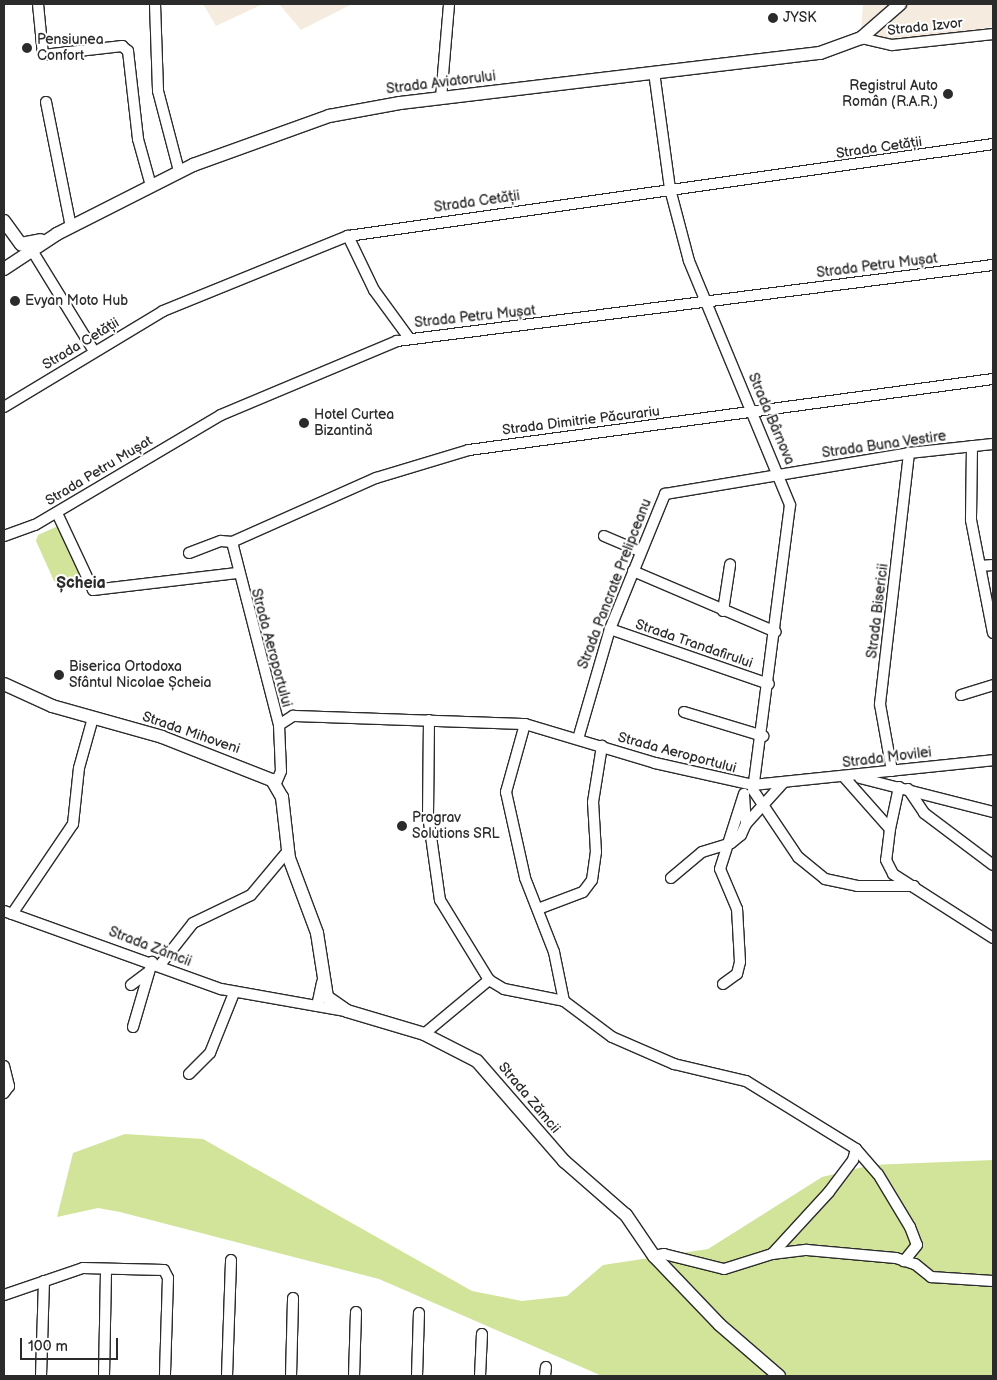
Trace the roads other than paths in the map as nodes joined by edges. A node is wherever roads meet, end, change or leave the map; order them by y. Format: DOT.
graph roads {
  1 [pos="38,4"];
  2 [pos="155,4"];
  3 [pos="449,4"];
  4 [pos="900,4"];
  5 [pos="993,34"];
  6 [pos="861,38"];
  7 [pos="654,72"];
  8 [pos="442,98"];
  9 [pos="46,102"];
  10 [pos="993,144"];
  11 [pos="179,172"];
  12 [pos="151,186"];
  13 [pos="670,190"];
  14 [pos="4,221"];
  15 [pos="71,227"];
  16 [pos="57,234"];
  17 [pos="348,236"];
  18 [pos="14,238"];
  19 [pos="33,252"];
  20 [pos="4,261"];
  21 [pos="993,265"];
  22 [pos="4,269"];
  23 [pos="706,301"];
  24 [pos="409,338"];
  25 [pos="94,351"];
  26 [pos="993,379"];
  27 [pos="4,407"];
  28 [pos="753,413"];
  29 [pos="993,444"];
  30 [pos="972,446"];
  31 [pos="909,453"];
  32 [pos="779,474"];
  33 [pos="57,513"];
  34 [pos="4,536"];
  35 [pos="604,536"];
  36 [pos="232,542"];
  37 [pos="640,551"];
  38 [pos="189,553"];
  39 [pos="730,565"];
  40 [pos="993,565"];
  41 [pos="980,566"];
  42 [pos="632,571"];
  43 [pos="237,573"];
  44 [pos="723,611"];
  45 [pos="610,629"];
  46 [pos="776,632"];
  47 [pos="993,633"];
  48 [pos="4,684"];
  49 [pos="769,684"];
  50 [pos="993,685"];
  51 [pos="961,695"];
  52 [pos="684,712"];
  53 [pos="93,718"];
  54 [pos="429,720"];
  55 [pos="525,724"];
  56 [pos="279,725"];
  57 [pos="763,736"];
  58 [pos="578,739"];
  59 [pos="602,746"];
  60 [pos="993,760"];
  61 [pos="892,771"];
  62 [pos="849,777"];
  63 [pos="276,783"];
  64 [pos="783,783"];
  65 [pos="748,788"];
  66 [pos="904,788"];
  67 [pos="764,807"];
  68 [pos="993,812"];
  69 [pos="746,824"];
  70 [pos="890,829"];
  71 [pos="726,845"];
  72 [pos="287,852"];
  73 [pos="993,865"];
  74 [pos="671,878"];
  75 [pos="914,886"];
  76 [pos="538,909"];
  77 [pos="8,912"];
  78 [pos="993,938"];
  79 [pos="156,963"];
  80 [pos="147,973"];
  81 [pos="489,980"];
  82 [pos="322,983"];
  83 [pos="723,984"];
  84 [pos="131,985"];
  85 [pos="234,992"];
  86 [pos="564,1001"];
  87 [pos="317,1006"];
  88 [pos="347,1011"];
  89 [pos="133,1027"];
  90 [pos="424,1034"];
  91 [pos="4,1066"];
  92 [pos="189,1074"];
  93 [pos="4,1093"];
  94 [pos="856,1149"];
  95 [pos="772,1254"];
  96 [pos="654,1256"];
  97 [pos="231,1260"];
  98 [pos="904,1260"];
  99 [pos="106,1269"];
  100 [pos="44,1281"];
  101 [pos="993,1281"];
  102 [pos="4,1296"];
  103 [pos="293,1298"];
  104 [pos="356,1312"];
  105 [pos="419,1313"];
  106 [pos="482,1334"];
  107 [pos="41,1376"];
  108 [pos="104,1376"];
  109 [pos="165,1376"];
  110 [pos="227,1376"];
  111 [pos="291,1376"];
  112 [pos="354,1376"];
  113 [pos="417,1376"];
  114 [pos="480,1376"];
  115 [pos="779,1376"];
  1 -- 12 [label="street"];
  2 -- 11 [label="street"];
  3 -- 8 [label="street"];
  4 -- 6 [label="main road, Strada Aviatorului"];
  5 -- 6 [label="street, Strada Izvor"];
  6 -- 7 [label="main road, Strada Aviatorului"];
  7 -- 8 [label="main road, Strada Aviatorului"];
  7 -- 13 [label="street, Strada Bârnova"];
  8 -- 11 [label="main road, Strada Aviatorului"];
  9 -- 15 [label="street"];
  10 -- 13 [label="street, Strada Cetății"];
  11 -- 12 [label="main road, Strada Aviatorului"];
  12 -- 15 [label="main road, Strada Aviatorului"];
  13 -- 17 [label="street, Strada Cetății"];
  13 -- 23 [label="street, Strada Bârnova"];
  14 -- 18 [label="main road"];
  15 -- 16 [label="main road, Strada Aviatorului"];
  16 -- 18 [label="main road"];
  16 -- 19 [label="main road, Strada Aviatorului"];
  17 -- 24 [label="street"];
  17 -- 25 [label="street, Strada Cetății"];
  18 -- 20 [label="main road"];
  19 -- 22 [label="main road, Strada Aviatorului"];
  19 -- 25 [label="street"];
  21 -- 23 [label="street, Strada Petru Mușat"];
  23 -- 24 [label="street, Strada Petru Mușat"];
  23 -- 28 [label="street, Strada Bârnova"];
  24 -- 33 [label="street, Strada Petru Mușat"];
  25 -- 27 [label="street, Strada Cetății"];
  26 -- 28 [label="street, Strada Dimitrie Păcurariu"];
  28 -- 32 [label="street, Strada Bârnova"];
  28 -- 36 [label="street, Strada Dimitrie Păcurariu"];
  29 -- 30 [label="street, Strada Buna Vestire"];
  30 -- 31 [label="street, Strada Buna Vestire"];
  30 -- 41 [label="street"];
  31 -- 32 [label="street, Strada Buna Vestire"];
  31 -- 61 [label="street, Strada Bisericii"];
  32 -- 37 [label="street, Strada Pancrate Prelipceanu"];
  32 -- 46 [label="street, Strada Bârnova"];
  33 -- 34 [label="street, Strada Petru Mușat"];
  33 -- 43 [label="street"];
  35 -- 37 [label="street"];
  36 -- 38 [label="street, Strada Dimitrie Păcurariu"];
  36 -- 43 [label="street, Strada Aeroportului"];
  37 -- 42 [label="street, Strada Pancrate Prelipceanu"];
  39 -- 44 [label="street"];
  40 -- 41 [label="street"];
  41 -- 47 [label="street"];
  42 -- 44 [label="street"];
  42 -- 45 [label="street, Strada Pancrate Prelipceanu"];
  43 -- 56 [label="street, Strada Aeroportului"];
  44 -- 46 [label="street"];
  45 -- 49 [label="street, Strada Trandafirului"];
  45 -- 58 [label="street, Strada Pancrate Prelipceanu"];
  46 -- 49 [label="street, Strada Bârnova"];
  48 -- 53 [label="main road, Strada Mihoveni"];
  49 -- 57 [label="street, Strada Bârnova"];
  50 -- 51 [label="street"];
  52 -- 57 [label="street"];
  53 -- 63 [label="main road, Strada Mihoveni"];
  53 -- 77 [label="street"];
  54 -- 55 [label="street, Strada Aeroportului"];
  54 -- 56 [label="street, Strada Aeroportului"];
  54 -- 81 [label="street"];
  55 -- 58 [label="street, Strada Aeroportului"];
  55 -- 76 [label="street"];
  56 -- 63 [label="street"];
  57 -- 65 [label="street, Strada Bârnova"];
  58 -- 59 [label="street, Strada Aeroportului"];
  59 -- 65 [label="street, Strada Aeroportului"];
  59 -- 76 [label="street, Strada Aeroportului"];
  60 -- 61 [label="street, Strada Movilei"];
  61 -- 62 [label="street, Strada Movilei"];
  62 -- 64 [label="street, Strada Movilei"];
  62 -- 66 [label="street"];
  62 -- 70 [label="street"];
  63 -- 72 [label="main road, Strada Zămcii"];
  64 -- 65 [label="street, Strada Aeroportului"];
  64 -- 67 [label="street"];
  65 -- 67 [label="street"];
  65 -- 69 [label="street, Strada Aeroportului"];
  65 -- 71 [label="street, Strada Aeroportului"];
  66 -- 68 [label="street"];
  66 -- 70 [label="street"];
  66 -- 73 [label="street"];
  67 -- 69 [label="street"];
  67 -- 75 [label="street"];
  69 -- 71 [label="street"];
  70 -- 75 [label="street"];
  71 -- 74 [label="street"];
  71 -- 83 [label="street, Strada Aeroportului"];
  72 -- 79 [label="street"];
  72 -- 82 [label="main road, Strada Zămcii"];
  75 -- 78 [label="street"];
  76 -- 86 [label="street"];
  77 -- 79 [label="street, Strada Zămcii"];
  79 -- 80 [label="street"];
  79 -- 85 [label="street, Strada Zămcii"];
  80 -- 84 [label="street"];
  80 -- 89 [label="street"];
  81 -- 86 [label="street"];
  81 -- 90 [label="street"];
  82 -- 87 [label="street"];
  82 -- 88 [label="main road, Strada Zămcii"];
  85 -- 87 [label="street, Strada Zămcii"];
  85 -- 92 [label="street"];
  86 -- 94 [label="street"];
  87 -- 88 [label="street, Strada Zămcii"];
  88 -- 90 [label="main road, Strada Zămcii"];
  90 -- 96 [label="main road, Strada Zămcii"];
  91 -- 93 [label="street"];
  94 -- 95 [label="street"];
  94 -- 98 [label="street"];
  95 -- 96 [label="street"];
  95 -- 98 [label="street"];
  96 -- 115 [label="main road, Strada Zămcii"];
  97 -- 110 [label="street"];
  98 -- 101 [label="street"];
  99 -- 100 [label="street"];
  99 -- 108 [label="street"];
  99 -- 109 [label="street"];
  100 -- 102 [label="street"];
  100 -- 107 [label="street"];
  103 -- 111 [label="street"];
  104 -- 112 [label="street"];
  105 -- 113 [label="street"];
  106 -- 114 [label="street"];
}
